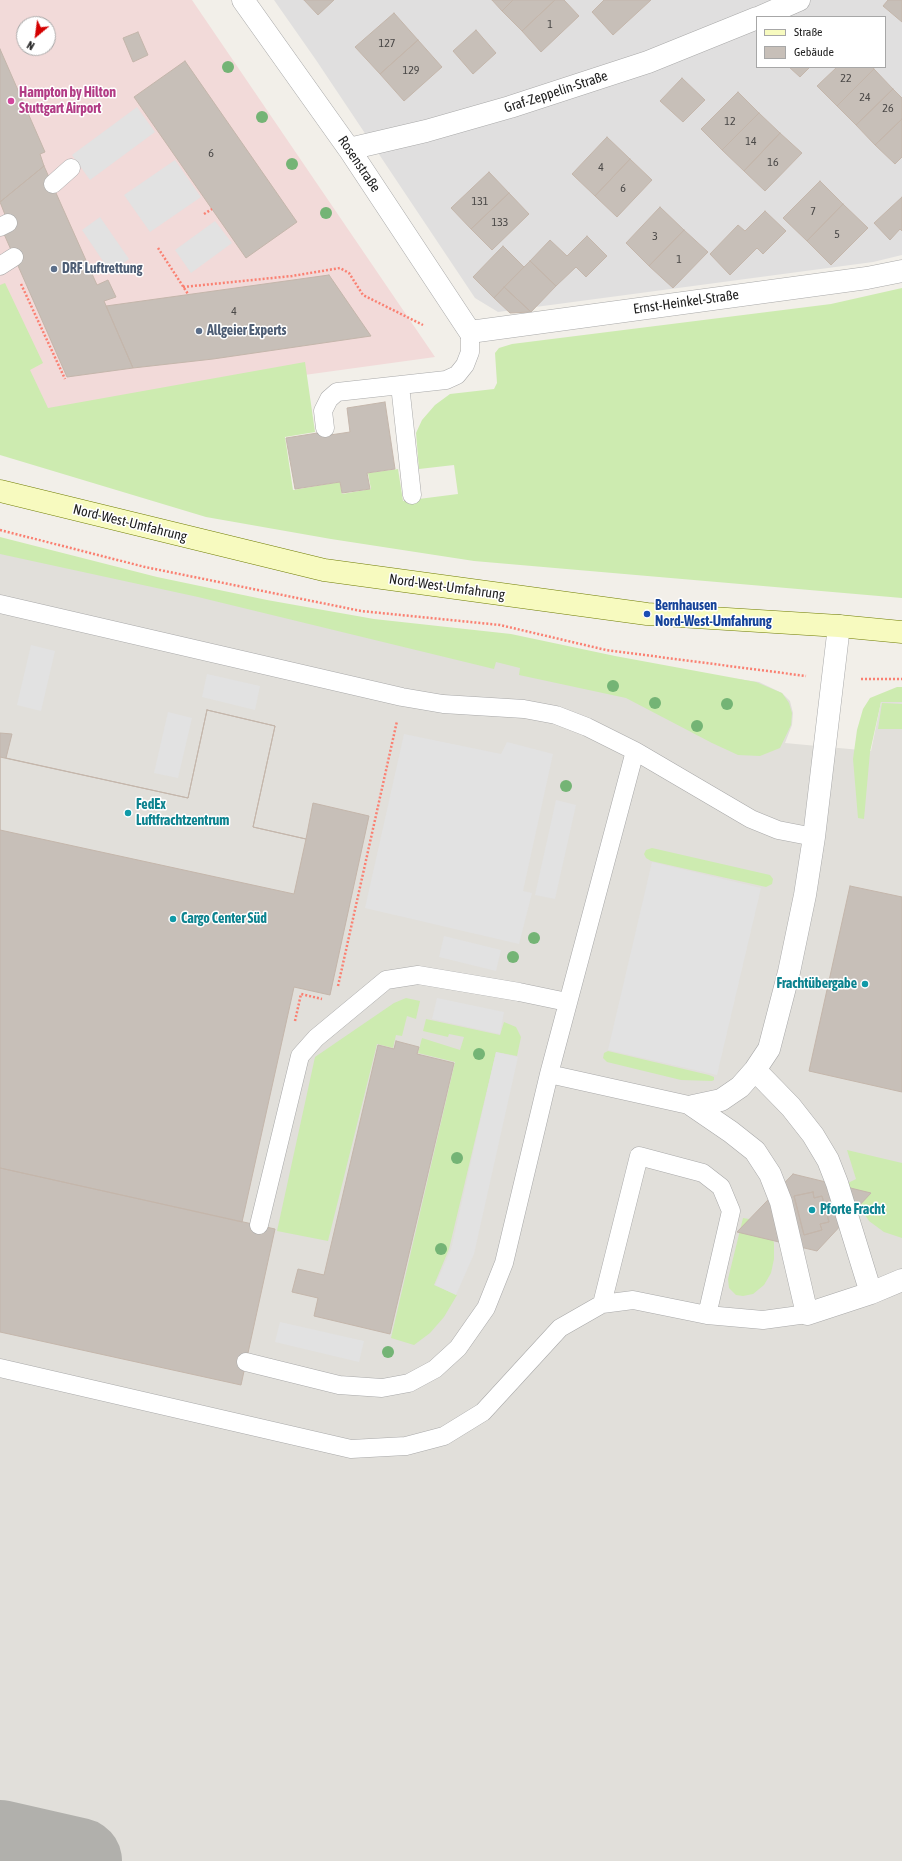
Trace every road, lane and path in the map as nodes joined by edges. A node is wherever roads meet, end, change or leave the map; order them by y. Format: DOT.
graph roads {
  1 [pos="243,0"];
  2 [pos="799,0"];
  3 [pos="762,16"];
  4 [pos="756,18"];
  5 [pos="349,149"];
  6 [pos="71,168"];
  7 [pos="53,184"];
  8 [pos="212,209"];
  9 [pos="204,214"];
  10 [pos="158,248"];
  11 [pos="8,261"];
  12 [pos="902,271"];
  13 [pos="183,287"];
  14 [pos="188,294"];
  15 [pos="423,325"];
  16 [pos="470,332"];
  17 [pos="65,379"];
  18 [pos="400,385"];
  19 [pos="325,428"];
  20 [pos="0,491"];
  21 [pos="412,495"];
  22 [pos="0,530"];
  23 [pos="0,604"];
  24 [pos="839,626"];
  25 [pos="902,632"];
  26 [pos="832,679"];
  27 [pos="902,679"];
  28 [pos="402,697"];
  29 [pos="635,751"];
  30 [pos="814,837"];
  31 [pos="336,994"];
  32 [pos="328,1000"];
  33 [pos="567,1002"];
  34 [pos="294,1025"];
  35 [pos="755,1070"];
  36 [pos="548,1074"];
  37 [pos="693,1106"];
  38 [pos="259,1225"];
  39 [pos="902,1280"];
  40 [pos="871,1294"];
  41 [pos="602,1304"];
  42 [pos="808,1314"];
  43 [pos="707,1315"];
  44 [pos="246,1362"];
  45 [pos="0,1368"];
  1 -- 5 [label="street, Rosenstraße"];
  2 -- 3 [label="street"];
  4 -- 5 [label="street, Graf-Zeppelin-Straße"];
  5 -- 16 [label="street, Rosenstraße"];
  6 -- 7 [label="lane"];
  8 -- 9 [label="path"];
  10 -- 13 [label="path"];
  11 -- 17 [label="path"];
  12 -- 16 [label="street, Ernst-Heinkel-Straße"];
  13 -- 14 [label="path"];
  13 -- 15 [label="path"];
  16 -- 18 [label="lane"];
  18 -- 19 [label="lane"];
  18 -- 21 [label="lane"];
  20 -- 24 [label="main road, Nord-West-Umfahrung"];
  22 -- 26 [label="path"];
  23 -- 28 [label="lane"];
  24 -- 25 [label="main road, Nord-West-Umfahrung"];
  24 -- 26 [label="street"];
  26 -- 27 [label="path"];
  26 -- 30 [label="street"];
  28 -- 29 [label="lane"];
  28 -- 31 [label="path"];
  29 -- 30 [label="lane"];
  29 -- 33 [label="lane"];
  30 -- 35 [label="street"];
  32 -- 34 [label="path"];
  33 -- 36 [label="lane"];
  33 -- 38 [label="lane"];
  35 -- 37 [label="street"];
  35 -- 40 [label="street"];
  36 -- 37 [label="lane"];
  36 -- 44 [label="lane"];
  37 -- 42 [label="street"];
  39 -- 40 [label="street"];
  40 -- 42 [label="street"];
  41 -- 43 [label="lane"];
  41 -- 43 [label="lane"];
  41 -- 45 [label="lane"];
  42 -- 43 [label="lane"];
}
